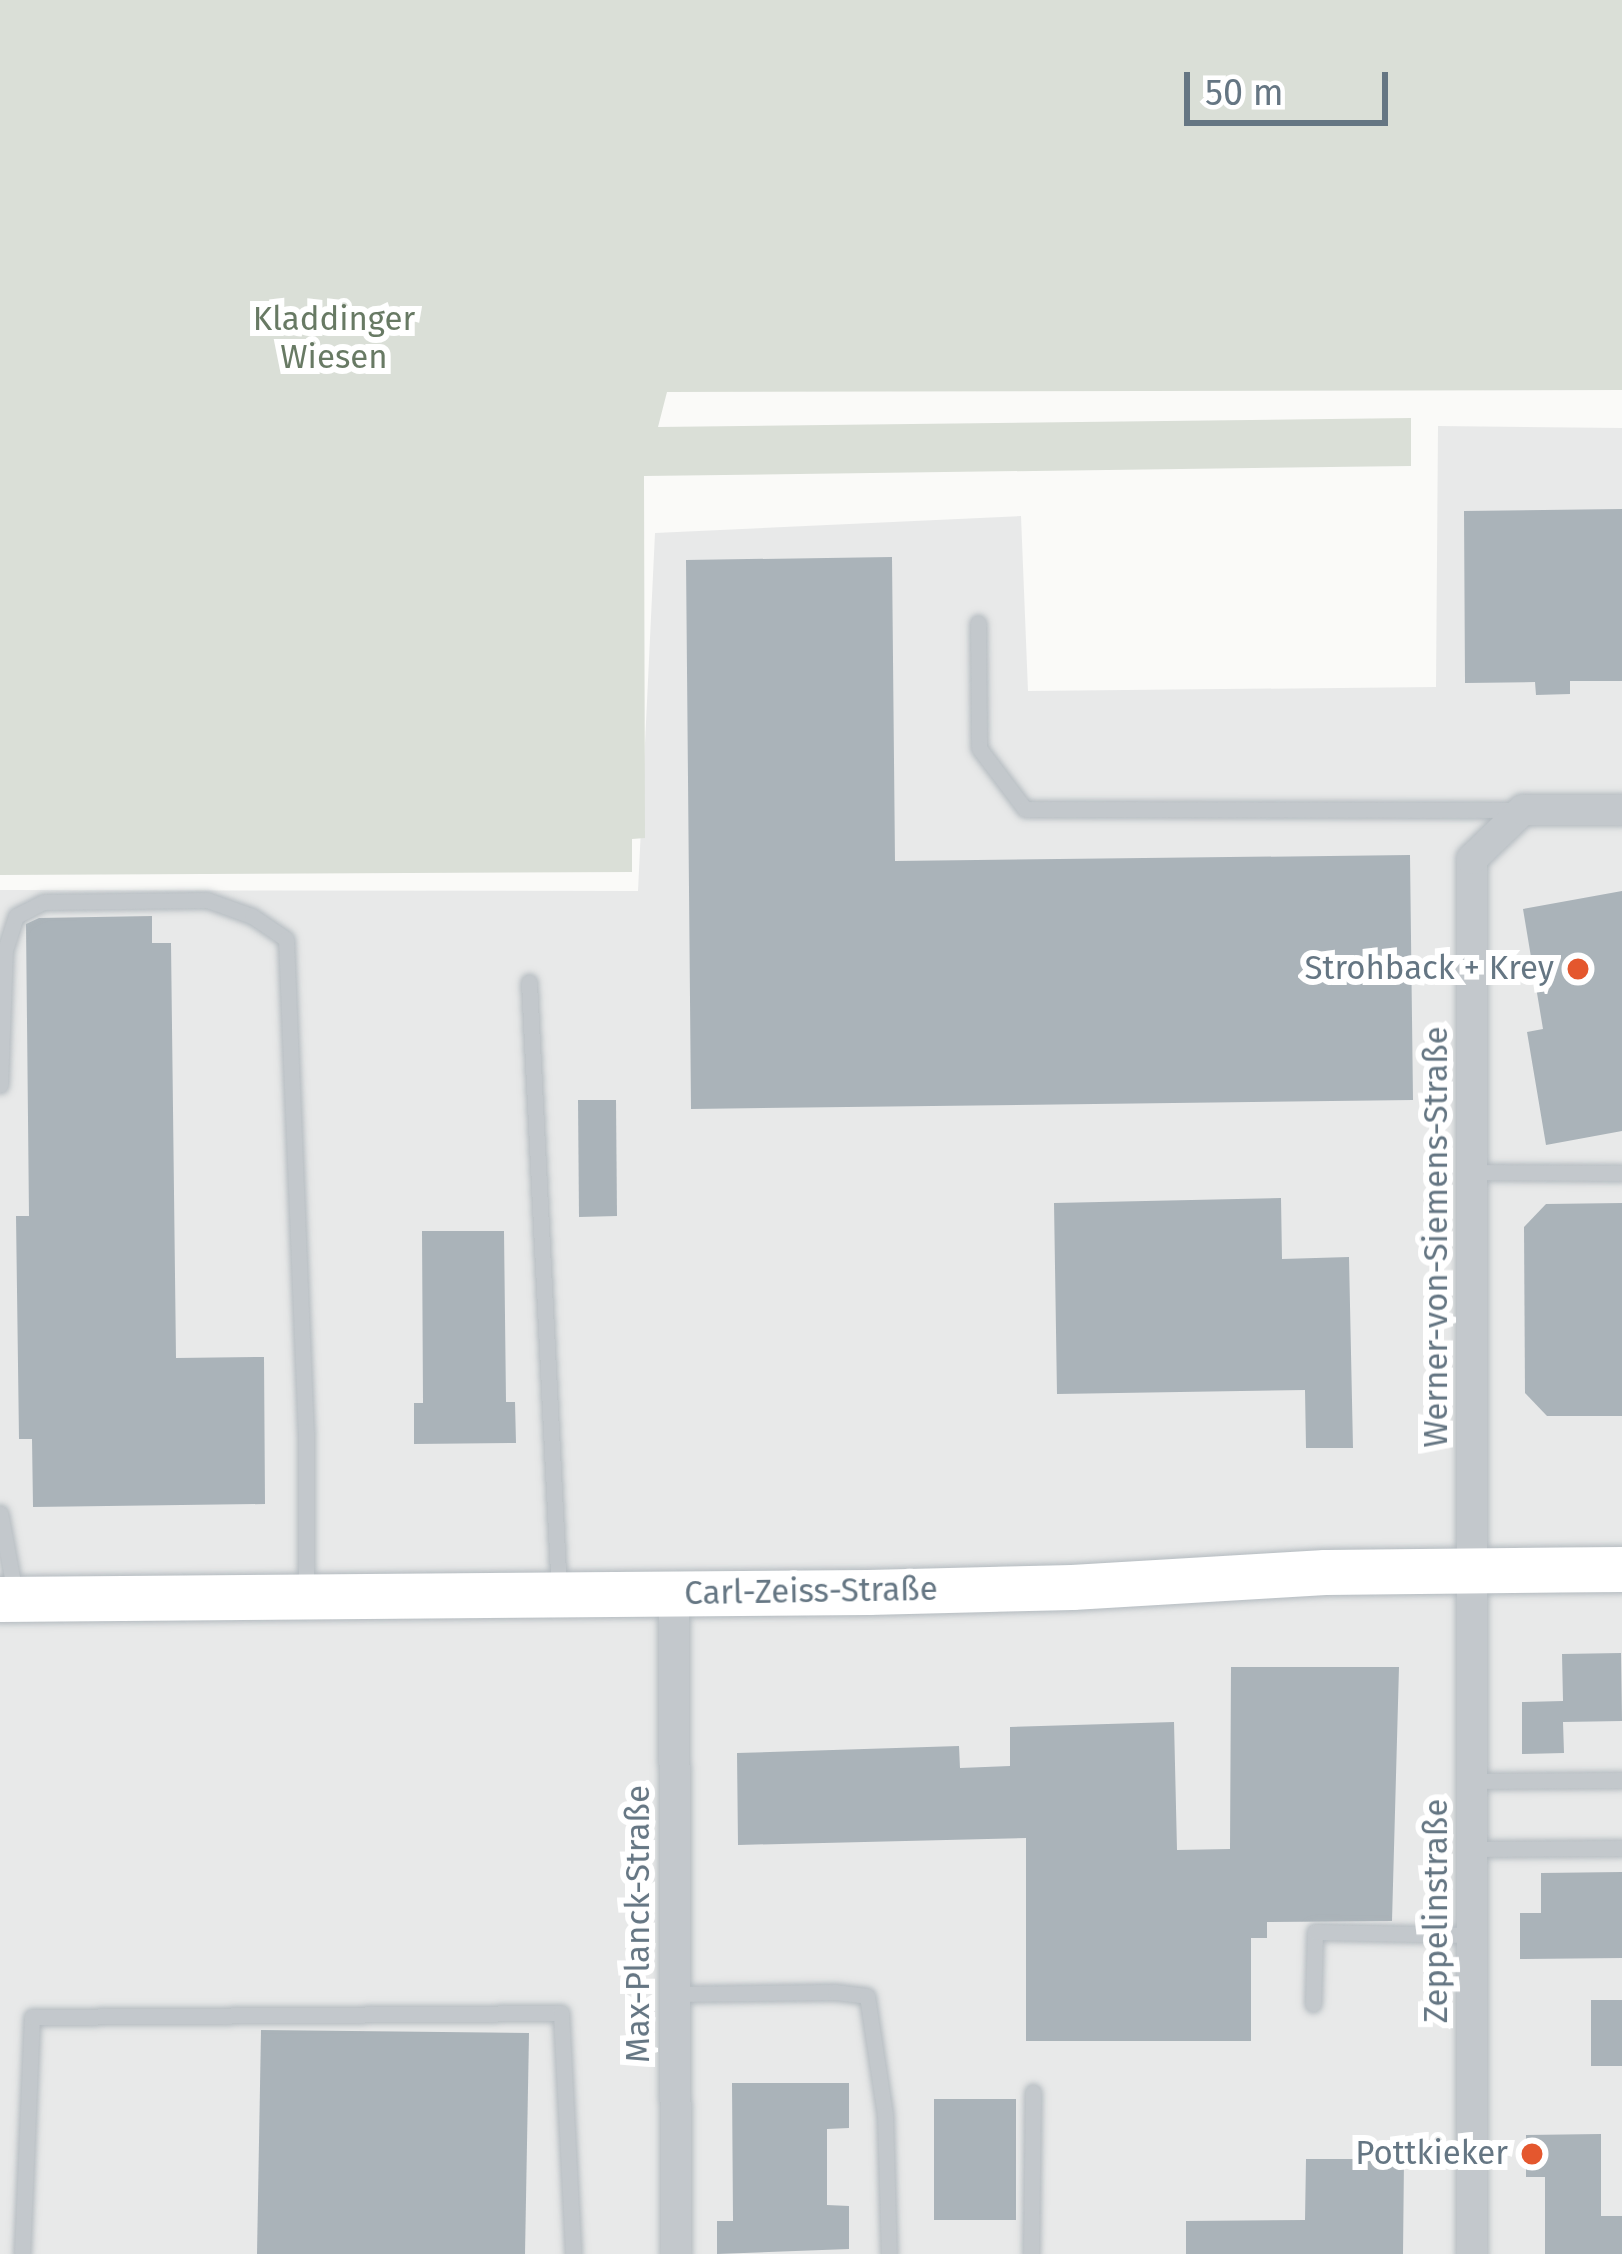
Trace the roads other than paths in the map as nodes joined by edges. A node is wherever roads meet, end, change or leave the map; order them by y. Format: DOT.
graph roads {
  1 [pos="978,623"];
  2 [pos="1622,809"];
  3 [pos="1523,810"];
  4 [pos="529,982"];
  5 [pos="0,1085"];
  6 [pos="1473,1172"];
  7 [pos="1622,1173"];
  8 [pos="0,1513"];
  9 [pos="1474,1569"];
  10 [pos="1622,1569"];
  11 [pos="674,1594"];
  12 [pos="560,1595"];
  13 [pos="306,1598"];
  14 [pos="8,1599"];
  15 [pos="1473,1780"];
  16 [pos="1622,1780"];
  17 [pos="1622,1848"];
  18 [pos="1472,1849"];
  19 [pos="1472,1935"];
  20 [pos="675,1994"];
  21 [pos="1313,2004"];
  22 [pos="1033,2092"];
  23 [pos="22,2254"];
  24 [pos="573,2254"];
  25 [pos="676,2254"];
  26 [pos="889,2254"];
  27 [pos="1031,2254"];
  28 [pos="1472,2254"];
  1 -- 3 [label="lane"];
  2 -- 3 [label="street"];
  3 -- 6 [label="street, Werner-von-Siemens-Straße"];
  4 -- 12 [label="lane"];
  5 -- 13 [label="lane"];
  6 -- 7 [label="lane"];
  6 -- 9 [label="street, Werner-von-Siemens-Straße"];
  8 -- 14 [label="lane"];
  9 -- 10 [label="main road, Carl-Zeiss-Straße"];
  9 -- 11 [label="main road, Carl-Zeiss-Straße"];
  9 -- 15 [label="street, Zeppelinstraße"];
  11 -- 12 [label="main road, Carl-Zeiss-Straße"];
  11 -- 20 [label="street, Max-Planck-Straße"];
  12 -- 13 [label="main road, Carl-Zeiss-Straße"];
  13 -- 14 [label="main road, Carl-Zeiss-Straße"];
  15 -- 16 [label="lane"];
  15 -- 18 [label="street, Zeppelinstraße"];
  17 -- 18 [label="lane"];
  18 -- 19 [label="street, Zeppelinstraße"];
  19 -- 21 [label="lane"];
  19 -- 28 [label="street, Zeppelinstraße"];
  20 -- 25 [label="street, Max-Planck-Straße"];
  20 -- 26 [label="lane"];
  22 -- 27 [label="lane"];
  23 -- 24 [label="lane"];
}
